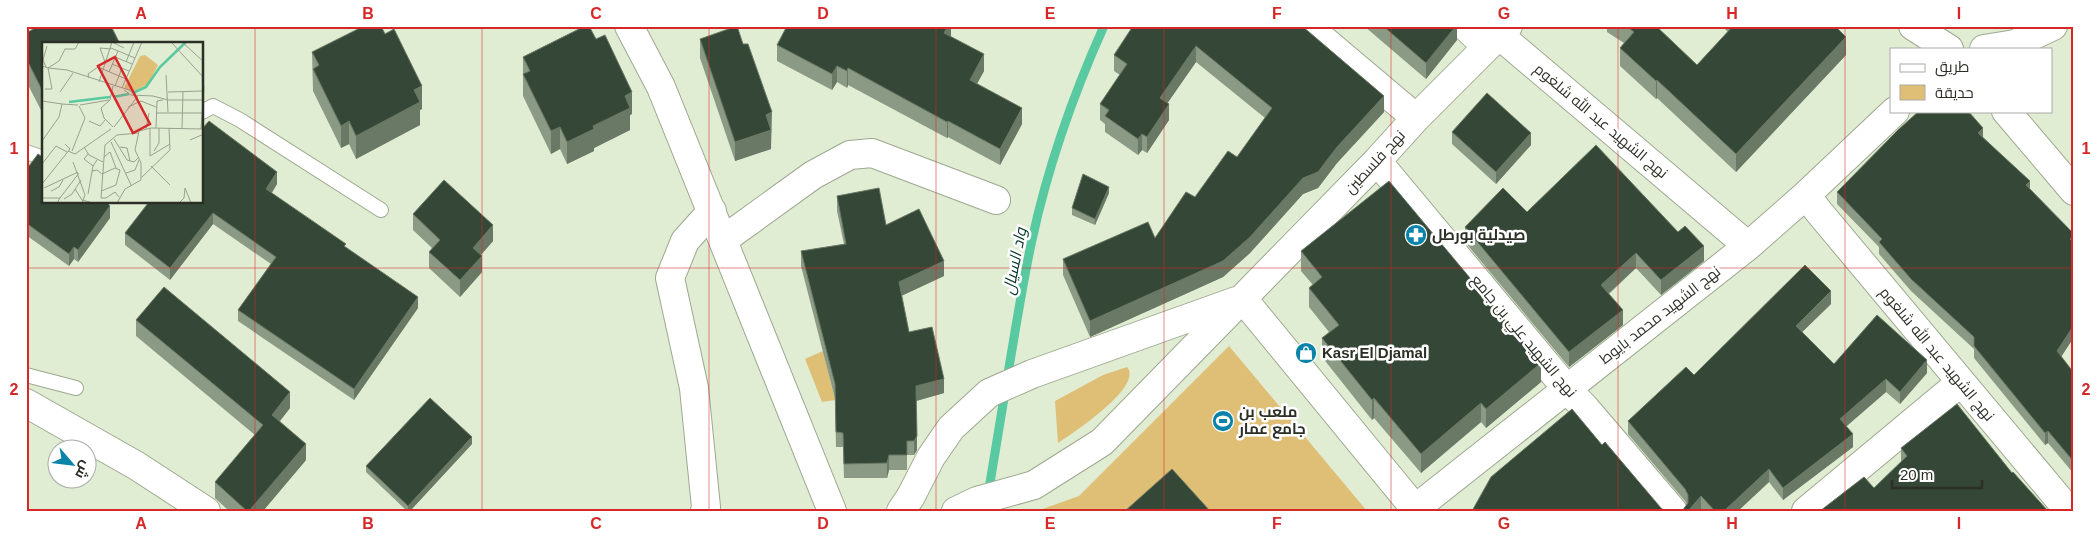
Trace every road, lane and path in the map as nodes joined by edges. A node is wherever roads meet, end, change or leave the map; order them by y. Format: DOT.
graph roads {
  1 [pos="629,26"];
  2 [pos="1307,26"];
  3 [pos="1465,26"];
  4 [pos="1913,26"];
  5 [pos="2053,26"];
  6 [pos="1498,36"];
  7 [pos="1947,48"];
  8 [pos="1990,48"];
  9 [pos="204,111"];
  10 [pos="1894,112"];
  11 [pos="2007,112"];
  12 [pos="1416,118"];
  13 [pos="26,152"];
  14 [pos="42,157"];
  15 [pos="1377,161"];
  16 [pos="2074,191"];
  17 [pos="1806,195"];
  18 [pos="996,200"];
  19 [pos="381,210"];
  20 [pos="712,211"];
  21 [pos="723,240"];
  22 [pos="1748,246"];
  23 [pos="1244,298"];
  24 [pos="26,375"];
  25 [pos="1961,382"];
  26 [pos="76,388"];
  27 [pos="1567,389"];
  28 [pos="26,403"];
  29 [pos="906,503"];
  30 [pos="1416,510"];
  31 [pos="206,511"];
  32 [pos="705,511"];
  33 [pos="832,511"];
  34 [pos="956,511"];
  35 [pos="1673,511"];
  36 [pos="1806,511"];
  37 [pos="2069,511"];
  1 -- 20 [label="street"];
  2 -- 12 [label="street"];
  3 -- 6 [label="street, نهج الشهيد عبد الله شلغوم"];
  4 -- 7 [label="street"];
  5 -- 8 [label="street"];
  6 -- 12 [label="street, نهج فلسطين"];
  6 -- 22 [label="street, نهج الشهيد عبد الله شلغوم"];
  9 -- 19 [label="lane"];
  10 -- 17 [label="street, نهج الشهيد محمد بايوط"];
  11 -- 16 [label="street"];
  12 -- 15 [label="street, نهج فلسطين"];
  13 -- 14 [label="lane"];
  15 -- 23 [label="street, نهج فلسطين"];
  15 -- 27 [label="street, نهج الشهيد علي بن جامع"];
  17 -- 22 [label="street, نهج الشهيد محمد بايوط"];
  17 -- 25 [label="street, نهج الشهيد عبد الله شلغوم"];
  18 -- 21 [label="street"];
  20 -- 21 [label="street"];
  20 -- 32 [label="street"];
  21 -- 33 [label="street"];
  22 -- 27 [label="street, نهج الشهيد محمد بايوط"];
  23 -- 29 [label="street"];
  23 -- 30 [label="street"];
  23 -- 34 [label="street, نهج فلسطين"];
  24 -- 26 [label="lane"];
  25 -- 36 [label="street"];
  25 -- 37 [label="street, نهج الشهيد عبد الله شلغوم"];
  27 -- 30 [label="street, نهج الشهيد محمد بايوط"];
  27 -- 35 [label="street, نهج الشهيد علي بن جامع"];
  28 -- 31 [label="street"];
}
